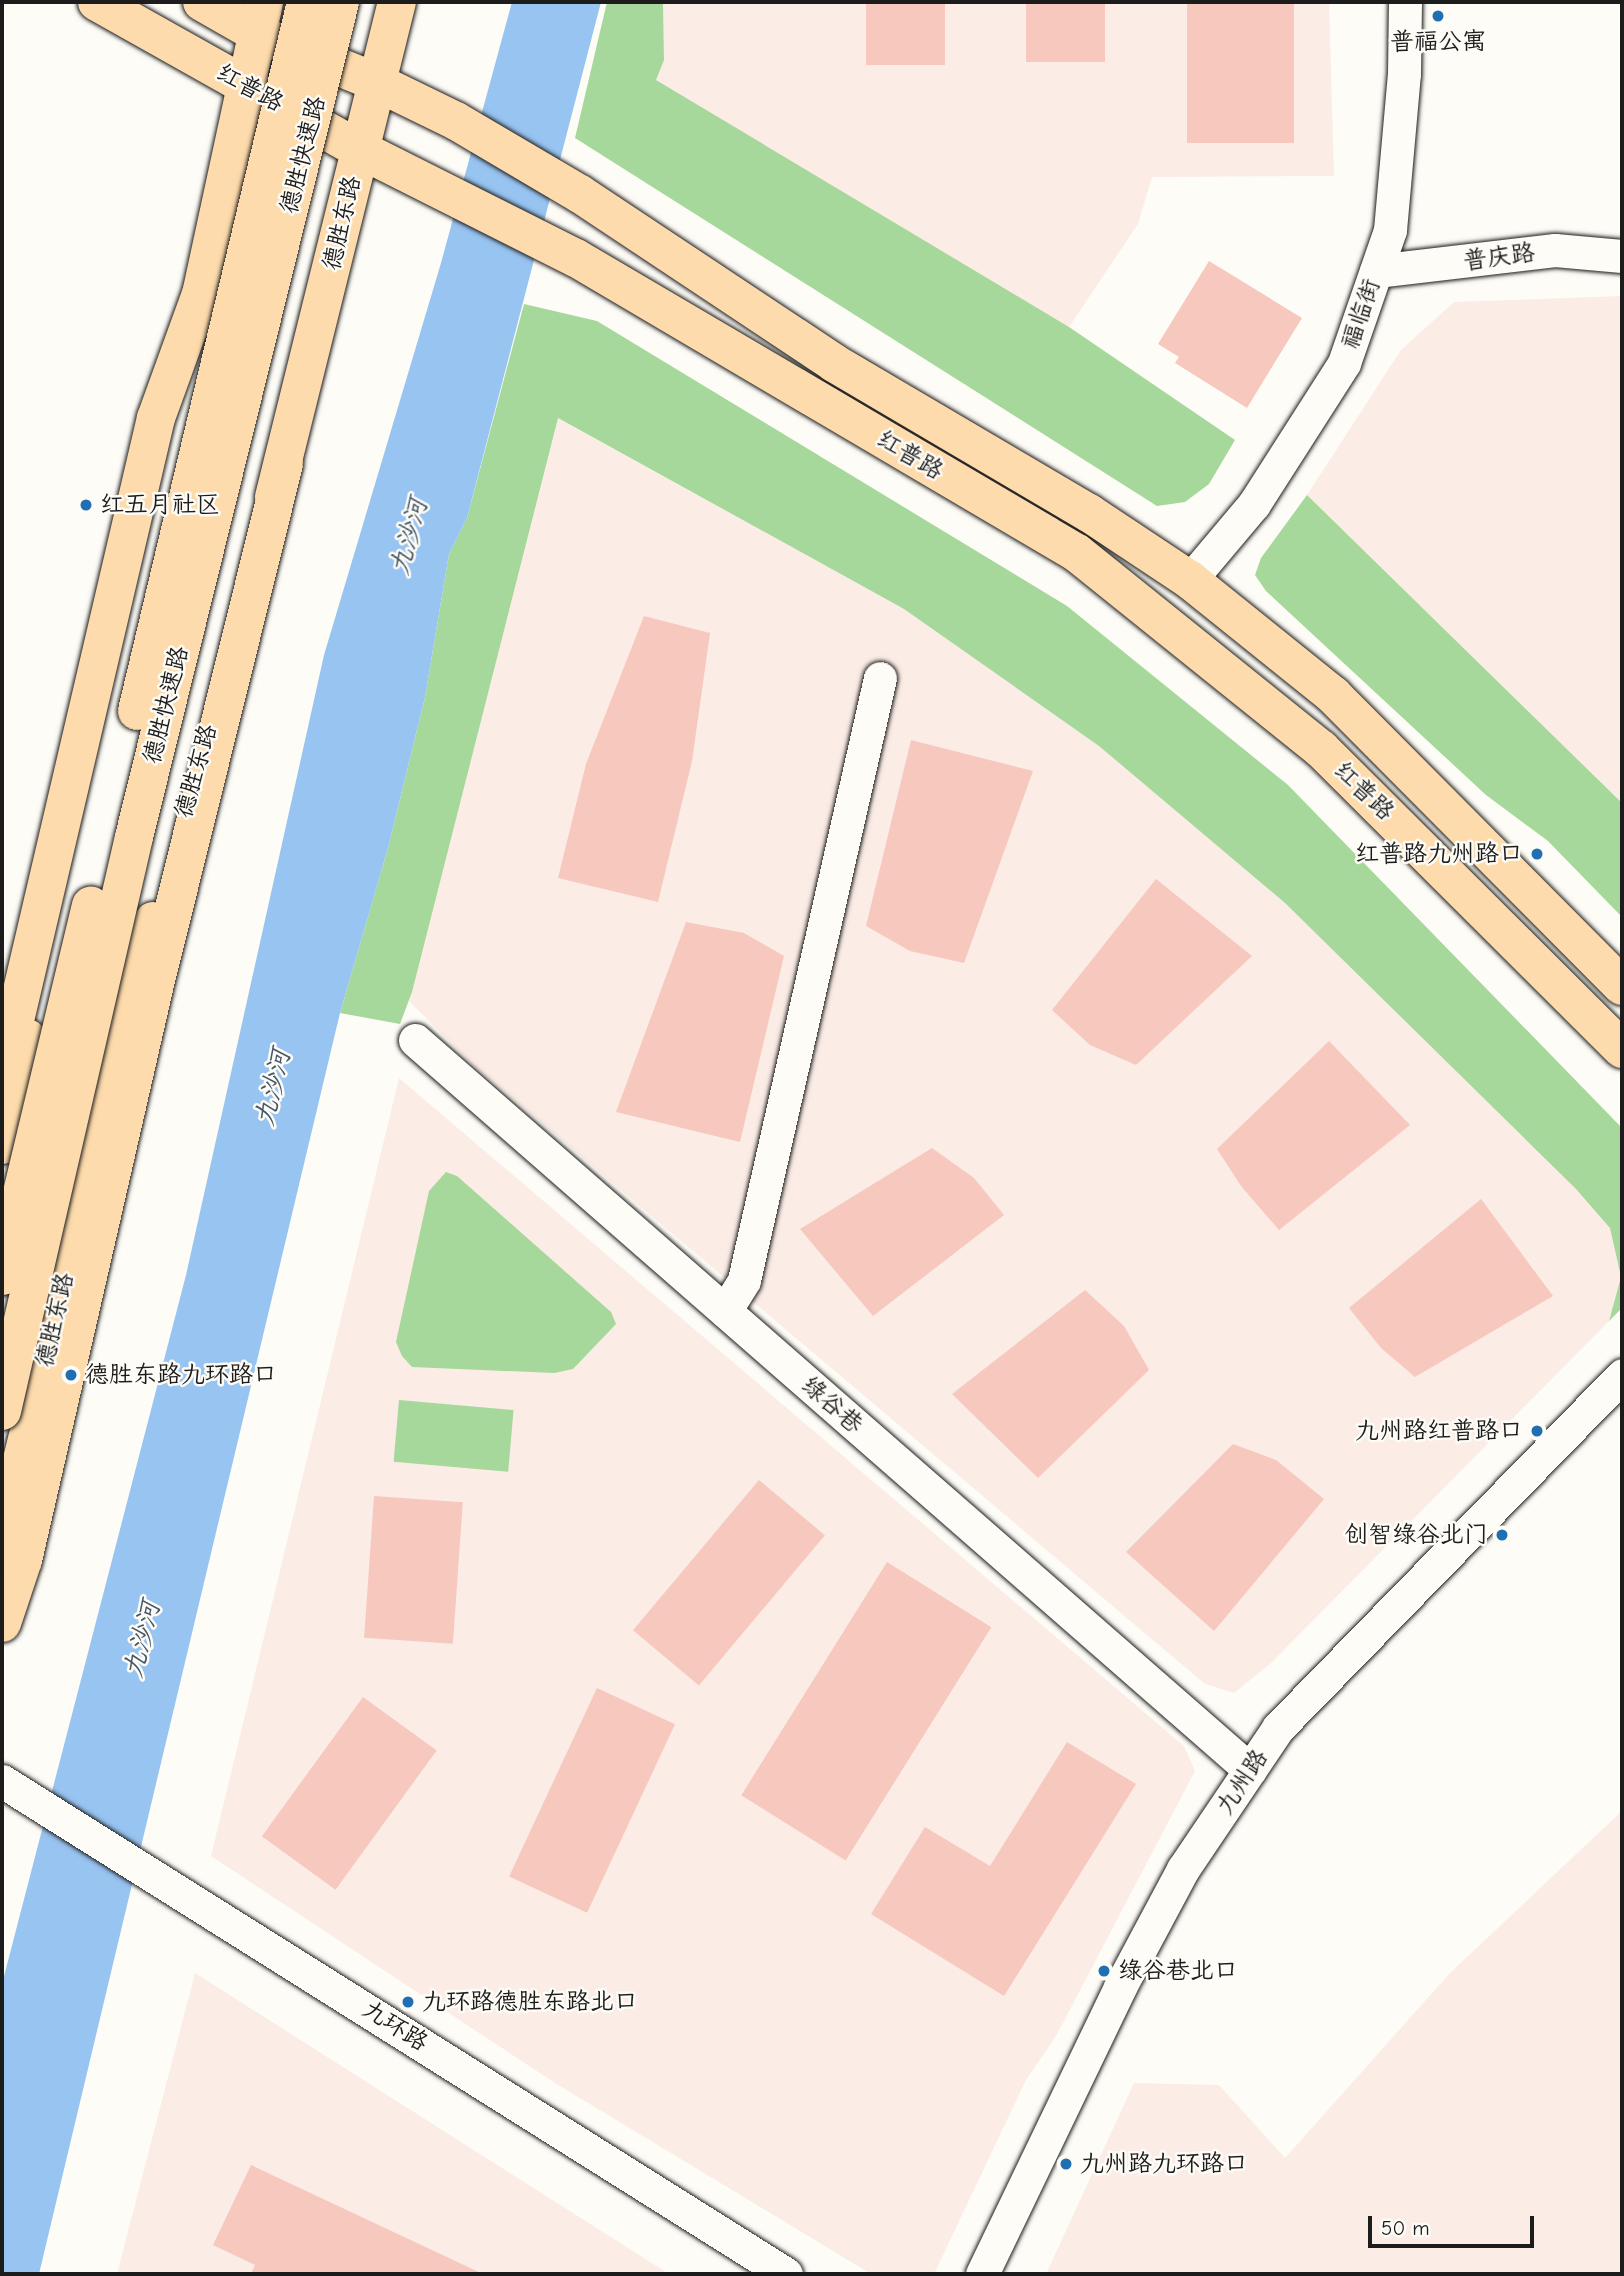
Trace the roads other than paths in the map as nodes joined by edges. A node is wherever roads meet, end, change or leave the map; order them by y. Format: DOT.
graph roads {
  1 [pos="97,2"];
  2 [pos="202,2"];
  3 [pos="306,2"];
  4 [pos="340,2"];
  5 [pos="397,2"];
  6 [pos="1405,2"];
  7 [pos="261,18"];
  8 [pos="376,82"];
  9 [pos="246,86"];
  10 [pos="359,149"];
  11 [pos="1622,256"];
  12 [pos="1376,271"];
  13 [pos="203,288"];
  14 [pos="284,464"];
  15 [pos="1190,580"];
  16 [pos="880,678"];
  17 [pos="1622,986"];
  18 [pos="415,1040"];
  19 [pos="1622,1049"];
  20 [pos="2,1076"];
  21 [pos="2,1145"];
  22 [pos="2,1276"];
  23 [pos="724,1311"];
  24 [pos="1622,1375"];
  25 [pos="2,1411"];
  26 [pos="2,1542"];
  27 [pos="2,1623"];
  28 [pos="1250,1770"];
  29 [pos="7,1783"];
  30 [pos="786,2274"];
  31 [pos="982,2274"];
  1 -- 9 [label="main road, 红普路"];
  2 -- 7 [label="main road, 红普路"];
  3 -- 22 [label="main road, 德胜快速路, bridge"];
  4 -- 25 [label="main road, 德胜快速路, bridge"];
  5 -- 8 [label="main road, 德胜东路"];
  6 -- 12 [label="street, 福临街"];
  7 -- 8 [label="main road, 红普路"];
  7 -- 9 [label="main road"];
  8 -- 10 [label="main road, 德胜东路"];
  8 -- 15 [label="main road, 红普路"];
  9 -- 10 [label="main road, 红普路"];
  9 -- 13 [label="main road"];
  10 -- 14 [label="main road, 德胜东路"];
  10 -- 19 [label="main road, 红普路"];
  11 -- 12 [label="street, 普庆路"];
  12 -- 15 [label="street, 福临街"];
  13 -- 20 [label="main road"];
  13 -- 21 [label="main road"];
  14 -- 26 [label="main road, 德胜东路"];
  14 -- 27 [label="main road"];
  15 -- 17 [label="main road, 红普路"];
  16 -- 23 [label="street"];
  18 -- 23 [label="street, 绿谷巷"];
  23 -- 28 [label="street, 绿谷巷"];
  24 -- 28 [label="street, 九州路"];
  28 -- 31 [label="street, 九州路"];
  29 -- 30 [label="street, 九环路"];
}
